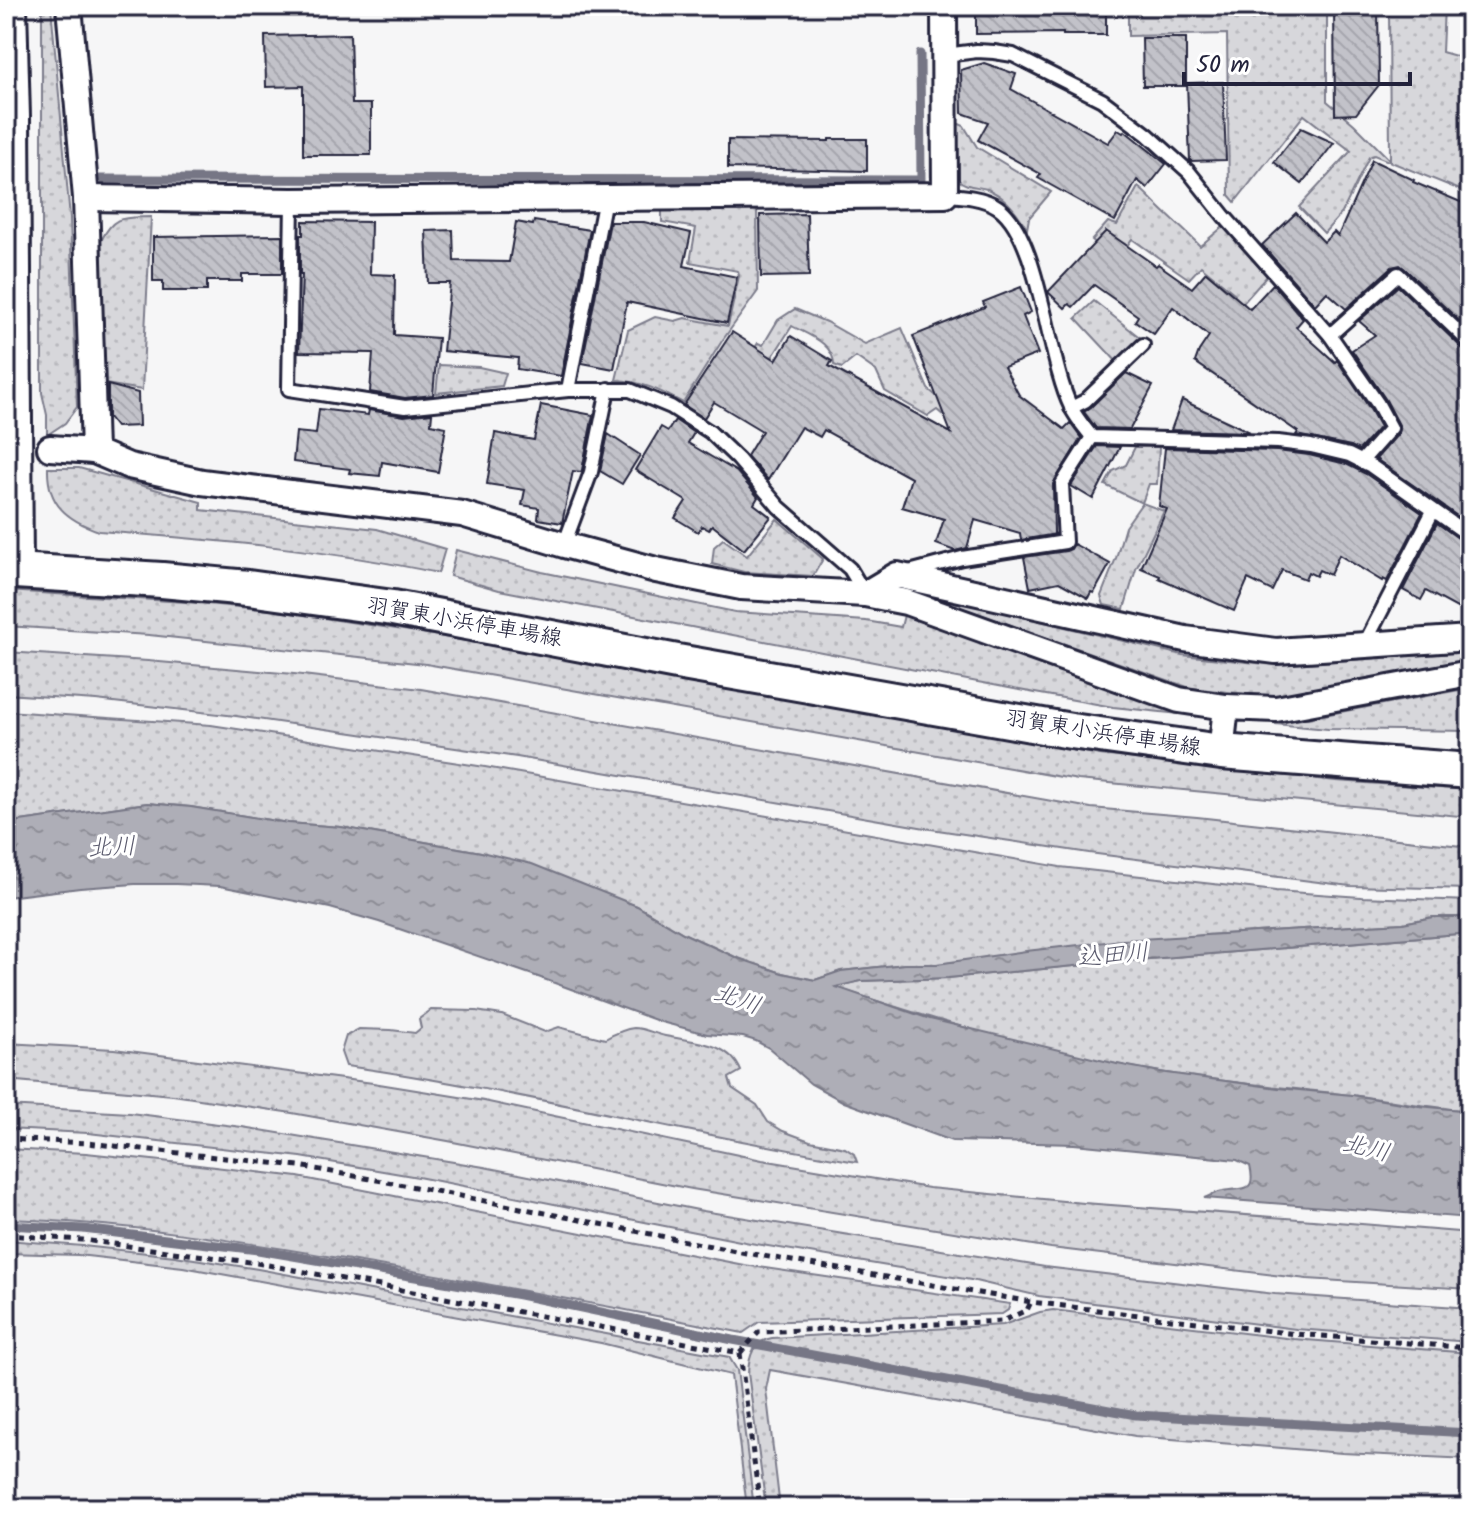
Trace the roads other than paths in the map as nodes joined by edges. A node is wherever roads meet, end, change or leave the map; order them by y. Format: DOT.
graph roads {
  1 [pos="9,6"];
  2 [pos="69,6"];
  3 [pos="944,6"];
  4 [pos="945,55"];
  5 [pos="945,195"];
  6 [pos="86,198"];
  7 [pos="605,198"];
  8 [pos="292,201"];
  9 [pos="1330,335"];
  10 [pos="1470,343"];
  11 [pos="1143,345"];
  12 [pos="608,389"];
  13 [pos="568,390"];
  14 [pos="1071,408"];
  15 [pos="1092,437"];
  16 [pos="50,448"];
  17 [pos="94,451"];
  18 [pos="1361,462"];
  19 [pos="1433,511"];
  20 [pos="1470,536"];
  21 [pos="564,545"];
  22 [pos="897,575"];
  23 [pos="865,594"];
  24 [pos="1470,638"];
  25 [pos="1364,645"];
  26 [pos="1470,673"];
  27 [pos="1226,707"];
  28 [pos="1221,752"];
  29 [pos="1470,771"];
  1 -- 28 [label="main road, 羽賀東小浜停車場線"];
  2 -- 6 [label="street"];
  3 -- 4 [label="street"];
  4 -- 5 [label="street"];
  4 -- 9 [label="lane"];
  5 -- 7 [label="street"];
  5 -- 14 [label="lane"];
  6 -- 8 [label="street"];
  6 -- 17 [label="street"];
  7 -- 8 [label="street"];
  7 -- 13 [label="lane"];
  8 -- 13 [label="lane"];
  9 -- 10 [label="lane"];
  9 -- 18 [label="lane"];
  11 -- 14 [label="lane"];
  12 -- 13 [label="lane"];
  12 -- 21 [label="lane"];
  12 -- 23 [label="lane"];
  14 -- 15 [label="lane"];
  15 -- 18 [label="lane"];
  15 -- 22 [label="lane"];
  16 -- 17 [label="street"];
  17 -- 21 [label="street"];
  18 -- 19 [label="lane"];
  19 -- 20 [label="lane"];
  19 -- 25 [label="lane"];
  21 -- 23 [label="street"];
  22 -- 23 [label="street"];
  22 -- 25 [label="street"];
  23 -- 27 [label="street"];
  24 -- 25 [label="street"];
  26 -- 27 [label="street"];
  27 -- 28 [label="street"];
  28 -- 29 [label="main road, 羽賀東小浜停車場線"];
}
